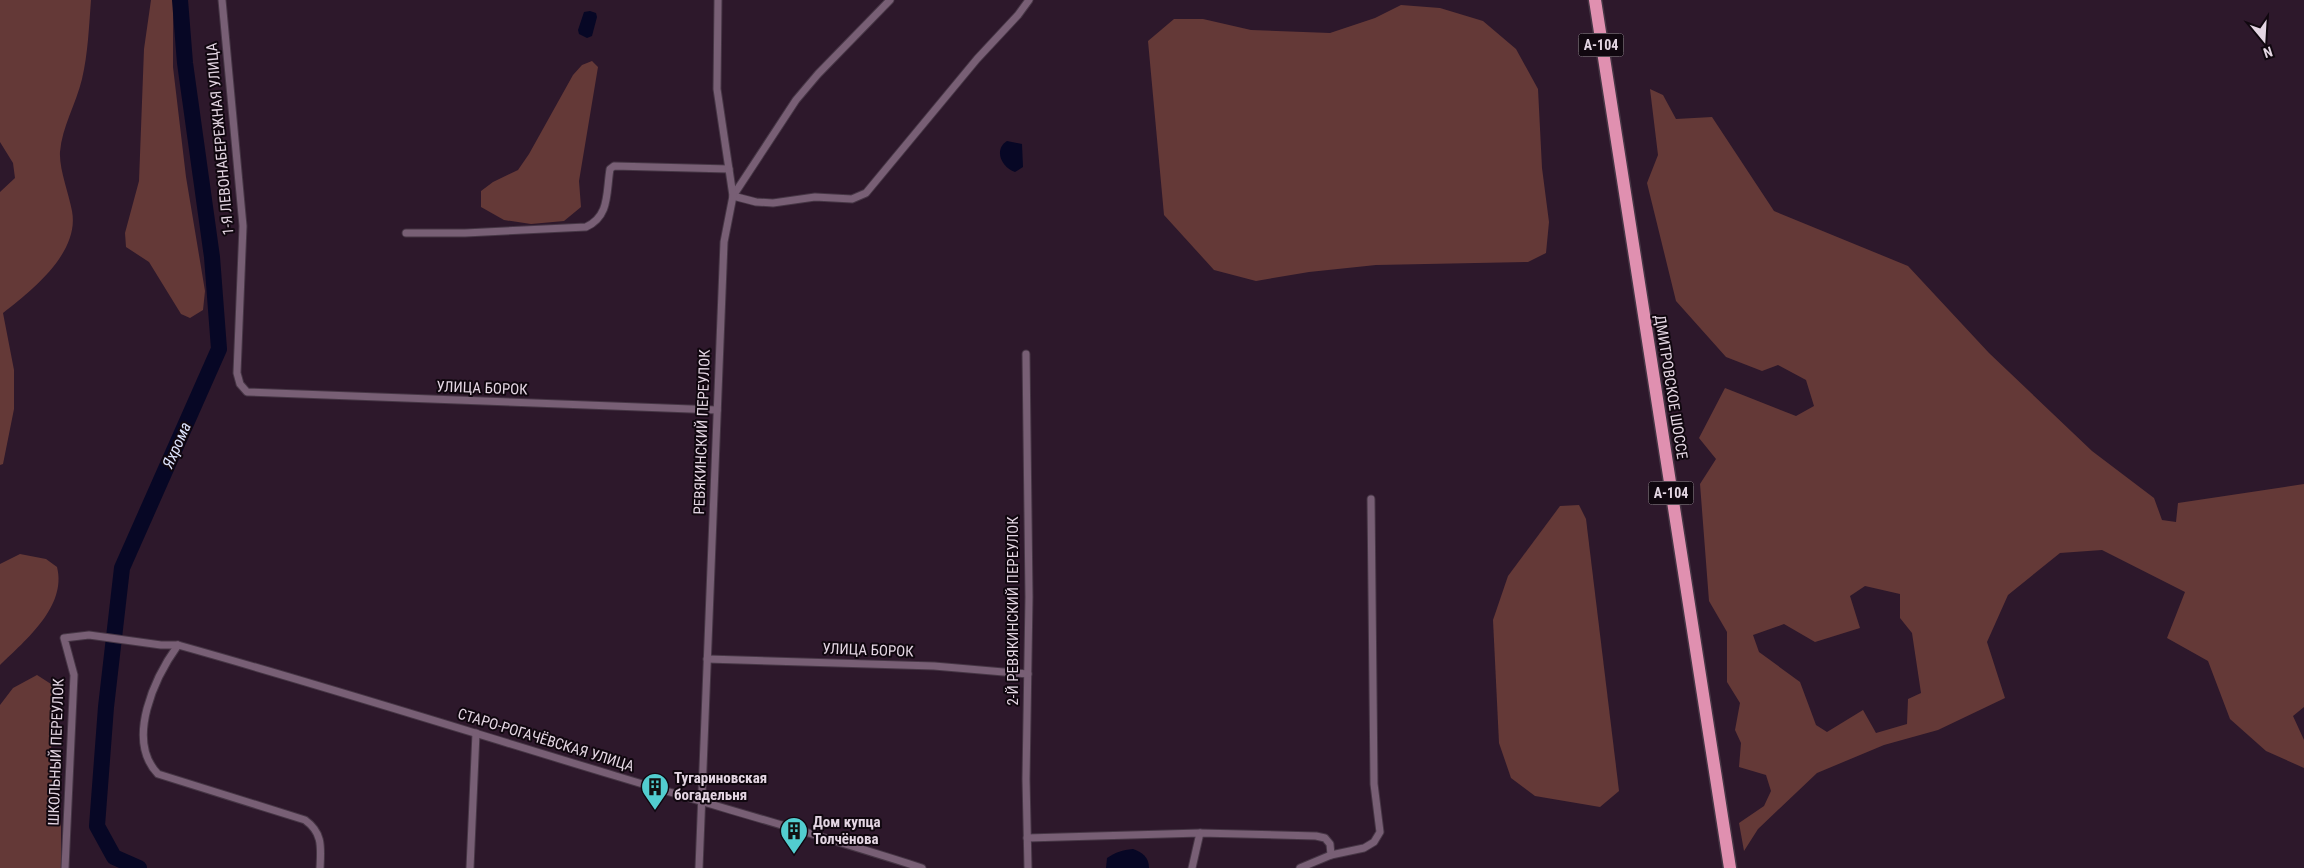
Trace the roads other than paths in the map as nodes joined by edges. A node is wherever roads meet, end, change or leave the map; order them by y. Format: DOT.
graph roads {
  1 [pos="222,0"];
  2 [pos="718,0"];
  3 [pos="890,0"];
  4 [pos="1030,0"];
  5 [pos="1594,0"];
  6 [pos="729,169"];
  7 [pos="733,196"];
  8 [pos="406,233"];
  9 [pos="1026,354"];
  10 [pos="247,392"];
  11 [pos="717,410"];
  12 [pos="1371,499"];
  13 [pos="64,638"];
  14 [pos="178,645"];
  15 [pos="707,659"];
  16 [pos="1028,674"];
  17 [pos="476,733"];
  18 [pos="702,801"];
  19 [pos="1200,833"];
  20 [pos="1027,838"];
  21 [pos="1331,855"];
  22 [pos="65,868"];
  23 [pos="320,868"];
  24 [pos="470,868"];
  25 [pos="699,868"];
  26 [pos="922,868"];
  27 [pos="1028,868"];
  28 [pos="1192,868"];
  29 [pos="1300,868"];
  30 [pos="1730,868"];
  1 -- 10 [label="street, 1-Я ЛЕВОНАБЕРЕЖНАЯ УЛИЦА"];
  2 -- 6 [label="street, РЕВЯКИНСКИЙ ПЕРЕУЛОК"];
  3 -- 7 [label="street"];
  4 -- 7 [label="street"];
  5 -- 30 [label="highway, ДМИТРОВСКОЕ ШОССЕ / А-104"];
  6 -- 7 [label="street, РЕВЯКИНСКИЙ ПЕРЕУЛОК"];
  6 -- 8 [label="street"];
  7 -- 11 [label="street, РЕВЯКИНСКИЙ ПЕРЕУЛОК"];
  9 -- 16 [label="street, 2-Й РЕВЯКИНСКИЙ ПЕРЕУЛОК"];
  10 -- 11 [label="street, УЛИЦА БОРОК"];
  11 -- 15 [label="street, РЕВЯКИНСКИЙ ПЕРЕУЛОК"];
  12 -- 21 [label="street"];
  13 -- 14 [label="street, СТАРО-РОГАЧЁВСКАЯ УЛИЦА"];
  13 -- 22 [label="street, ШКОЛЬНЫЙ ПЕРЕУЛОК"];
  14 -- 17 [label="street, СТАРО-РОГАЧЁВСКАЯ УЛИЦА"];
  14 -- 23 [label="street"];
  15 -- 16 [label="street, УЛИЦА БОРОК"];
  15 -- 18 [label="street, РЕВЯКИНСКИЙ ПЕРЕУЛОК"];
  16 -- 20 [label="street, 2-Й РЕВЯКИНСКИЙ ПЕРЕУЛОК"];
  17 -- 18 [label="street, СТАРО-РОГАЧЁВСКАЯ УЛИЦА"];
  17 -- 24 [label="street"];
  18 -- 25 [label="street, РЕВЯКИНСКИЙ ПЕРЕУЛОК"];
  18 -- 26 [label="street, СТАРО-РОГАЧЁВСКАЯ УЛИЦА"];
  19 -- 20 [label="street"];
  19 -- 21 [label="street"];
  19 -- 28 [label="street"];
  20 -- 27 [label="street, 2-Й РЕВЯКИНСКИЙ ПЕРЕУЛОК"];
  21 -- 29 [label="street"];
}
